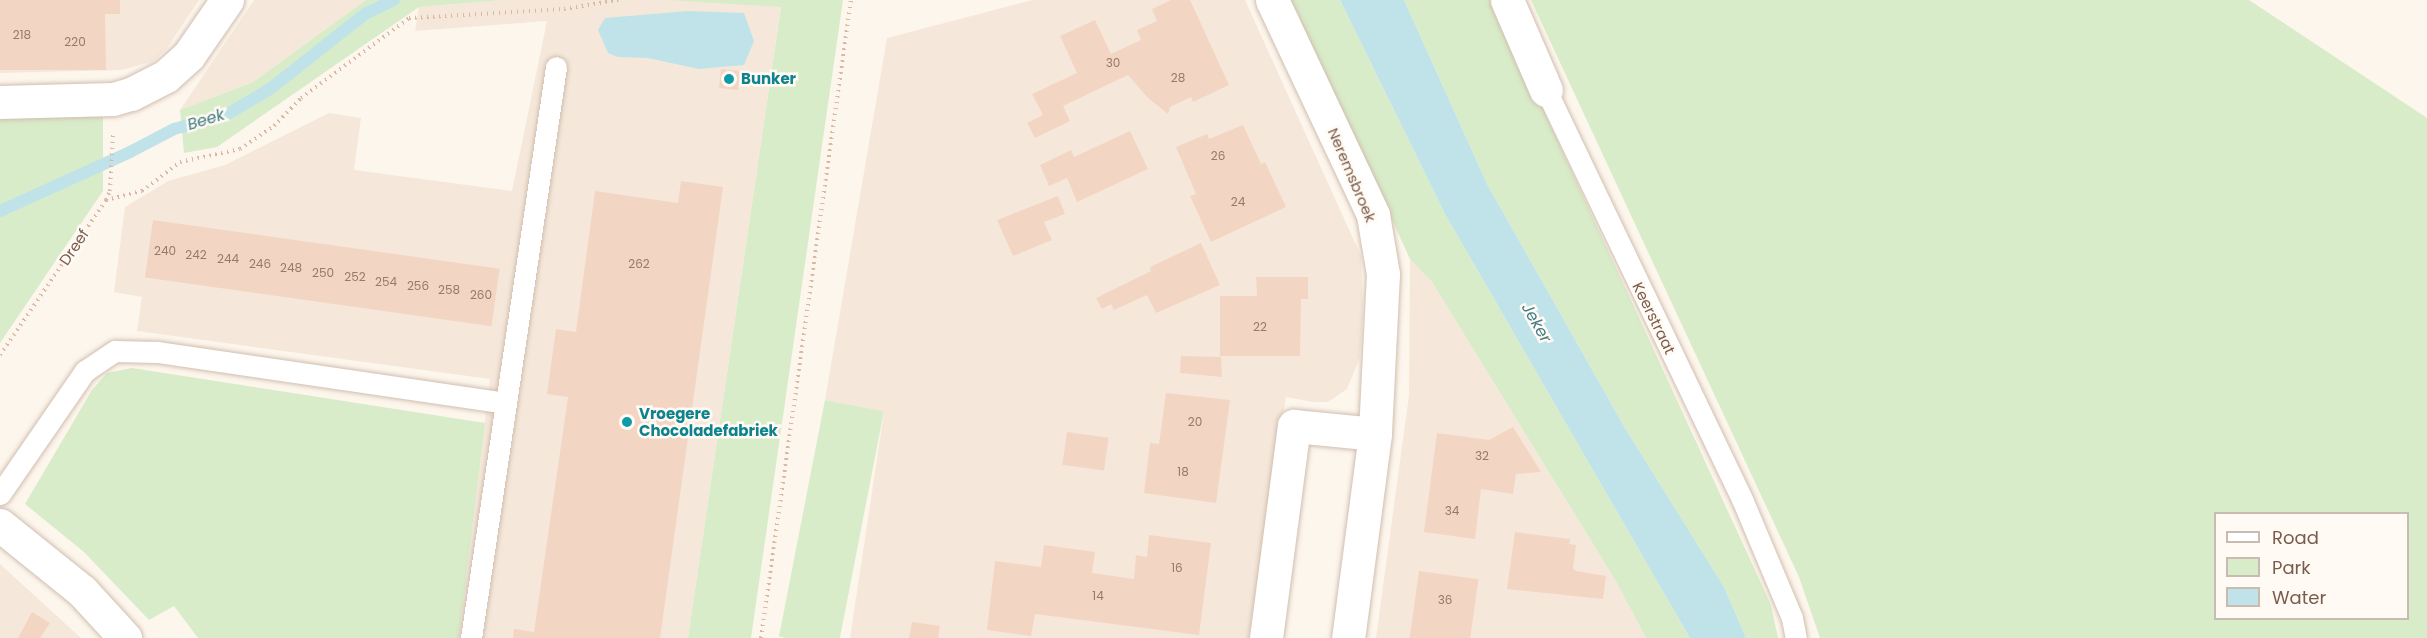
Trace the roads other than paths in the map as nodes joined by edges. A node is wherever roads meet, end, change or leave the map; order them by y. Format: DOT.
graph roads {
  1 [pos="227,0"];
  2 [pos="1272,0"];
  3 [pos="1507,0"];
  4 [pos="556,67"];
  5 [pos="1546,90"];
  6 [pos="0,102"];
  7 [pos="505,403"];
  8 [pos="1375,434"];
  9 [pos="0,494"];
  10 [pos="0,525"];
  11 [pos="125,638"];
  12 [pos="471,638"];
  13 [pos="1266,638"];
  14 [pos="1348,638"];
  15 [pos="1796,638"];
  1 -- 6 [label="street"];
  2 -- 8 [label="street, Neremsbroek"];
  3 -- 5 [label="street, Keerstraat"];
  4 -- 7 [label="lane"];
  5 -- 15 [label="lane, Keerstraat"];
  7 -- 9 [label="lane"];
  7 -- 12 [label="lane"];
  8 -- 13 [label="street"];
  8 -- 14 [label="street, Neremsbroek"];
  10 -- 11 [label="street"];
}
